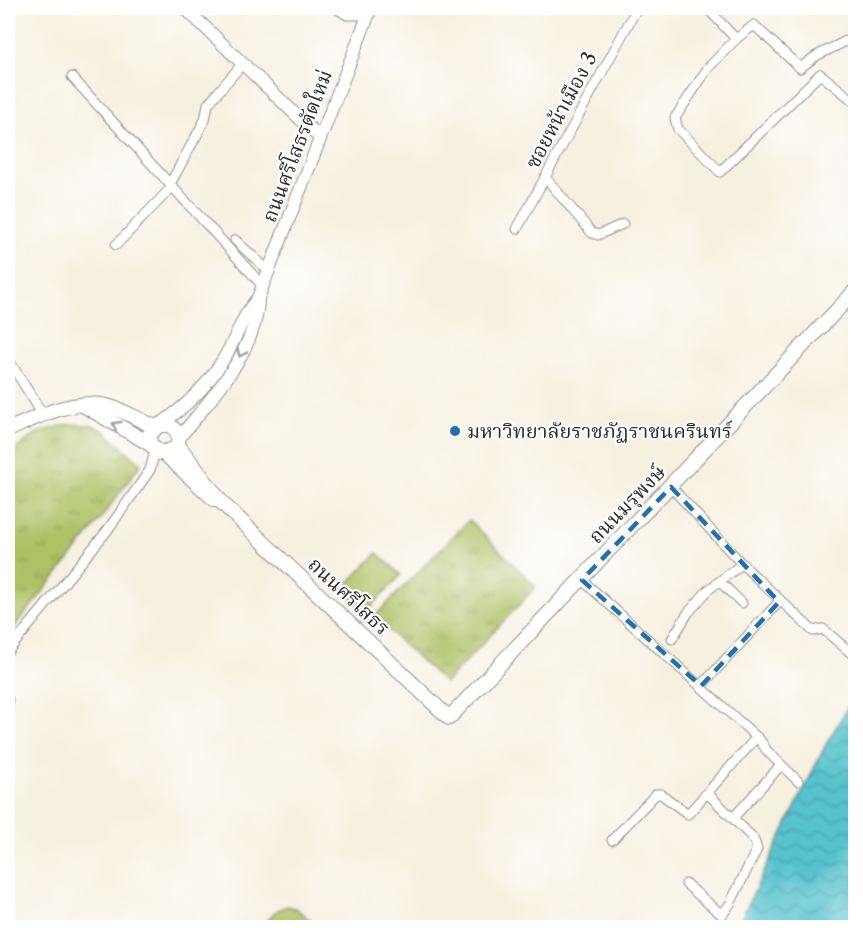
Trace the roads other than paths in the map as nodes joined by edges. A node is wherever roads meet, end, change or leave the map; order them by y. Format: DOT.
graph roads {
  1 [pos="185,8"];
  2 [pos="336,8"];
  3 [pos="637,8"];
  4 [pos="706,8"];
  5 [pos="369,11"];
  6 [pos="855,36"];
  7 [pos="736,39"];
  8 [pos="807,62"];
  9 [pos="243,63"];
  10 [pos="820,74"];
  11 [pos="72,77"];
  12 [pos="855,103"];
  13 [pos="320,138"];
  14 [pos="545,177"];
  15 [pos="171,186"];
  16 [pos="623,224"];
  17 [pos="517,230"];
  18 [pos="235,240"];
  19 [pos="116,245"];
  20 [pos="269,271"];
  21 [pos="263,286"];
  22 [pos="855,290"];
  23 [pos="258,298"];
  24 [pos="8,359"];
  25 [pos="83,405"];
  26 [pos="43,415"];
  27 [pos="157,426"];
  28 [pos="8,430"];
  29 [pos="178,441"];
  30 [pos="156,450"];
  31 [pos="671,487"];
  32 [pos="222,502"];
  33 [pos="742,564"];
  34 [pos="582,580"];
  35 [pos="720,582"];
  36 [pos="779,602"];
  37 [pos="742,603"];
  38 [pos="672,639"];
  39 [pos="8,651"];
  40 [pos="855,657"];
  41 [pos="701,686"];
  42 [pos="449,718"];
  43 [pos="757,737"];
  44 [pos="781,765"];
  45 [pos="798,781"];
  46 [pos="708,793"];
  47 [pos="733,818"];
  48 [pos="612,840"];
  49 [pos="686,884"];
  1 -- 9 [label="street"];
  2 -- 5 [label="street"];
  3 -- 14 [label="street, ซอยหน้าเมือง 3"];
  4 -- 7 [label="street"];
  5 -- 13 [label="street, ถนนศรีโสธรตัดใหม่"];
  6 -- 8 [label="street"];
  7 -- 8 [label="street"];
  7 -- 10 [label="street"];
  8 -- 10 [label="street"];
  9 -- 13 [label="street"];
  9 -- 15 [label="street"];
  10 -- 12 [label="street"];
  11 -- 15 [label="street"];
  13 -- 20 [label="street, ถนนศรีโสธรตัดใหม่"];
  14 -- 16 [label="street"];
  14 -- 17 [label="street, ซอยหน้าเมือง 3"];
  15 -- 19 [label="street"];
  15 -- 21 [label="street"];
  18 -- 20 [label="street"];
  20 -- 21 [label="street, ถนนศรีโสธรตัดใหม่"];
  21 -- 23 [label="street, ถนนศรีโสธรตัดใหม่"];
  22 -- 31 [label="main road, ถนนมรุพงษ์"];
  23 -- 27 [label="street, ถนนศรีโสธรตัดใหม่"];
  23 -- 29 [label="street, ถนนศรีโสธรตัดใหม่, one-way"];
  24 -- 26 [label="street"];
  25 -- 26 [label="main road"];
  25 -- 27 [label="main road"];
  30 -- 25 [label="main road, ถนนศรีโสธร, one-way"];
  26 -- 28 [label="main road"];
  27 -- 29 [label="main road, ถนนศรีโสธร"];
  27 -- 30 [label="main road"];
  29 -- 30 [label="main road"];
  29 -- 32 [label="main road, ถนนศรีโสธร"];
  30 -- 32 [label="main road, ถนนศรีโสธร"];
  30 -- 39 [label="street"];
  31 -- 33 [label="street"];
  31 -- 34 [label="main road, ถนนมรุพงษ์"];
  32 -- 42 [label="main road, ถนนศรีโสธร"];
  33 -- 35 [label="street"];
  33 -- 36 [label="street"];
  34 -- 41 [label="street"];
  34 -- 42 [label="main road, ถนนมรุพงษ์"];
  35 -- 37 [label="street"];
  35 -- 38 [label="street"];
  36 -- 40 [label="street"];
  36 -- 41 [label="street"];
  41 -- 43 [label="street"];
  43 -- 44 [label="street"];
  43 -- 46 [label="street"];
  44 -- 45 [label="street"];
  44 -- 47 [label="street"];
  46 -- 47 [label="street"];
  46 -- 48 [label="street"];
  47 -- 49 [label="street"];
}
